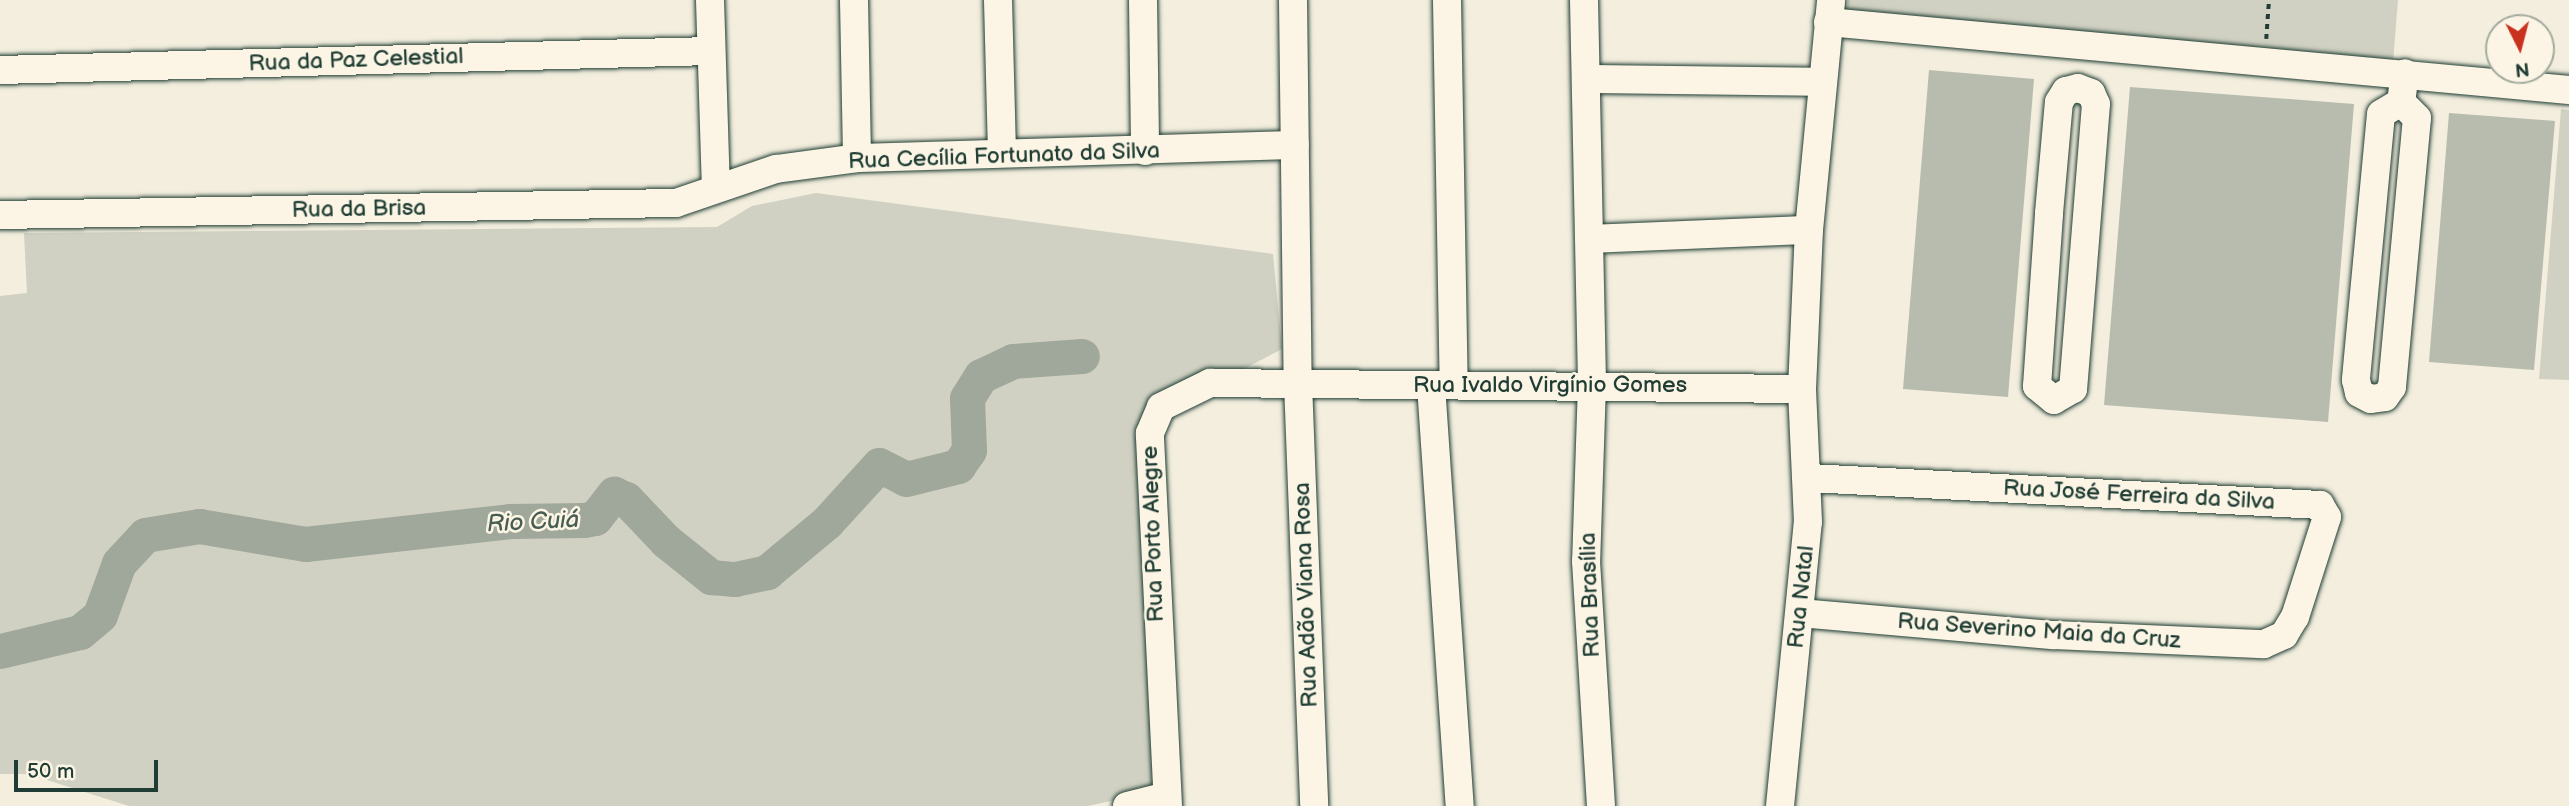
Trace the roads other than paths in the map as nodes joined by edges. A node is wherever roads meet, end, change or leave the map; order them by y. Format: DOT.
graph roads {
  1 [pos="710,0"];
  2 [pos="854,0"];
  3 [pos="998,0"];
  4 [pos="1143,0"];
  5 [pos="1293,0"];
  6 [pos="1447,0"];
  7 [pos="1584,0"];
  8 [pos="1830,11"];
  9 [pos="2080,48"];
  10 [pos="711,51"];
  11 [pos="0,70"];
  12 [pos="2405,73"];
  13 [pos="1586,79"];
  14 [pos="1822,82"];
  15 [pos="2078,88"];
  16 [pos="2569,90"];
  17 [pos="2402,102"];
  18 [pos="1295,145"];
  19 [pos="1145,151"];
  20 [pos="1002,153"];
  21 [pos="857,158"];
  22 [pos="716,188"];
  23 [pos="2049,212"];
  24 [pos="0,215"];
  25 [pos="2087,215"];
  26 [pos="1809,230"];
  27 [pos="1591,239"];
  28 [pos="1298,383"];
  29 [pos="1592,384"];
  30 [pos="1443,385"];
  31 [pos="1802,388"];
  32 [pos="1810,478"];
  33 [pos="1800,613"];
  34 [pos="2278,640"];
  35 [pos="1167,801"];
  36 [pos="1127,806"];
  37 [pos="1314,806"];
  38 [pos="1460,806"];
  39 [pos="1601,806"];
  40 [pos="1780,806"];
  1 -- 10 [label="street"];
  2 -- 21 [label="street"];
  3 -- 20 [label="street"];
  4 -- 19 [label="street"];
  5 -- 18 [label="street, Rua Adão Viana Rosa"];
  6 -- 30 [label="street"];
  7 -- 13 [label="street, Rua Brasília"];
  8 -- 9 [label="street"];
  8 -- 14 [label="street, Rua Natal"];
  9 -- 12 [label="street"];
  9 -- 15 [label="street"];
  10 -- 11 [label="street, Rua da Paz Celestial"];
  10 -- 22 [label="street"];
  12 -- 16 [label="street"];
  12 -- 17 [label="street"];
  13 -- 14 [label="street"];
  13 -- 27 [label="street, Rua Brasília"];
  14 -- 26 [label="street, Rua Natal"];
  15 -- 23 [label="street"];
  15 -- 25 [label="street"];
  17 -- 17 [label="street"];
  18 -- 19 [label="street, Rua Cecília Fortunato da Silva"];
  18 -- 28 [label="street, Rua Adão Viana Rosa"];
  19 -- 20 [label="street, Rua Cecília Fortunato da Silva"];
  20 -- 21 [label="street, Rua Cecília Fortunato da Silva"];
  21 -- 22 [label="street, Rua Cecília Fortunato da Silva"];
  22 -- 24 [label="street, Rua da Brisa"];
  23 -- 25 [label="street"];
  23 -- 25 [label="street"];
  26 -- 27 [label="street"];
  26 -- 31 [label="street, Rua Natal"];
  27 -- 29 [label="street, Rua Brasília"];
  28 -- 30 [label="street, Rua Ivaldo Virgínio Gomes"];
  28 -- 35 [label="street, Rua Porto Alegre"];
  28 -- 37 [label="street, Rua Adão Viana Rosa"];
  29 -- 30 [label="street, Rua Ivaldo Virgínio Gomes"];
  29 -- 31 [label="street, Rua Ivaldo Virgínio Gomes"];
  29 -- 39 [label="street, Rua Brasília"];
  30 -- 38 [label="street"];
  31 -- 32 [label="street, Rua Natal"];
  32 -- 33 [label="street, Rua Natal"];
  32 -- 34 [label="street, Rua José Ferreira da Silva"];
  33 -- 34 [label="street, Rua Severino Maia da Cruz"];
  33 -- 40 [label="street, Rua Natal"];
  35 -- 36 [label="street"];
}
